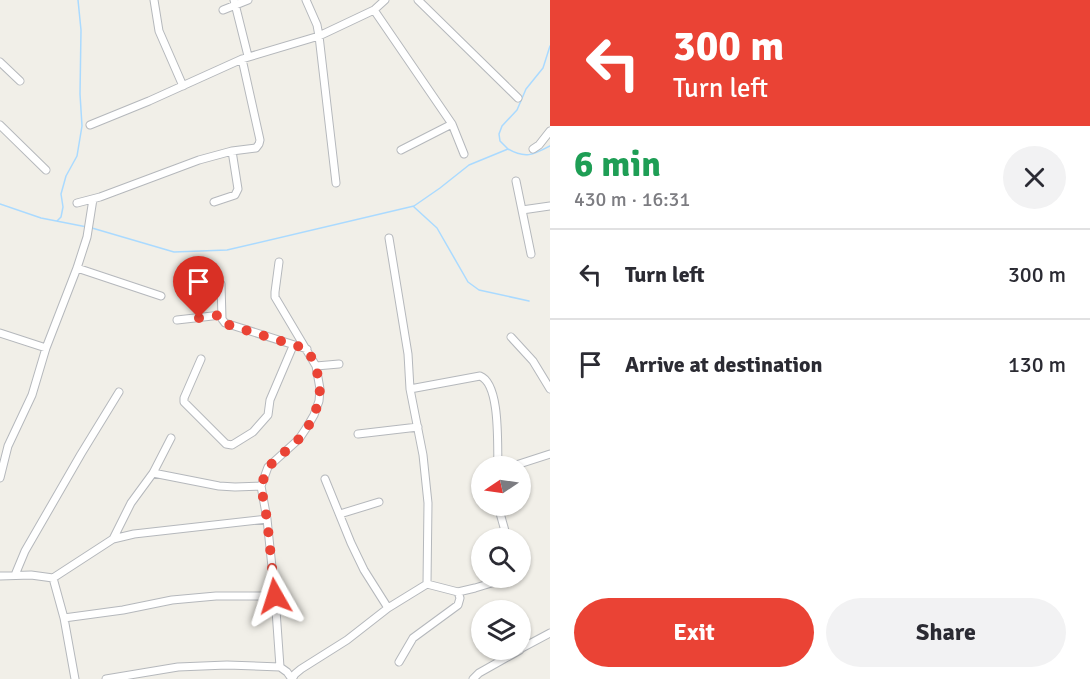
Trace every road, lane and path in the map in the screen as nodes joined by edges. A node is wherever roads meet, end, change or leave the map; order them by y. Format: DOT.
graph roads {
  1 [pos="248,0"];
  2 [pos="306,0"];
  3 [pos="385,0"];
  4 [pos="418,0"];
  5 [pos="153,2"];
  6 [pos="234,3"];
  7 [pos="223,10"];
  8 [pos="374,10"];
  9 [pos="319,36"];
  10 [pos="245,57"];
  11 [pos="0,62"];
  12 [pos="20,81"];
  13 [pos="183,86"];
  14 [pos="518,98"];
  15 [pos="452,124"];
  16 [pos="0,125"];
  17 [pos="90,125"];
  18 [pos="550,131"];
  19 [pos="532,149"];
  20 [pos="401,150"];
  21 [pos="232,151"];
  22 [pos="464,154"];
  23 [pos="46,170"];
  24 [pos="516,180"];
  25 [pos="336,183"];
  26 [pos="93,199"];
  27 [pos="214,202"];
  28 [pos="77,203"];
  29 [pos="550,206"];
  30 [pos="522,210"];
  31 [pos="390,238"];
  32 [pos="531,254"];
  33 [pos="279,262"];
  34 [pos="76,268"];
  35 [pos="221,284"];
  36 [pos="161,296"];
  37 [pos="221,315"];
  38 [pos="177,320"];
  39 [pos="0,333"];
  40 [pos="511,336"];
  41 [pos="293,346"];
  42 [pos="46,348"];
  43 [pos="307,349"];
  44 [pos="201,359"];
  45 [pos="339,364"];
  46 [pos="316,366"];
  47 [pos="410,389"];
  48 [pos="550,389"];
  49 [pos="119,392"];
  50 [pos="418,427"];
  51 [pos="358,434"];
  52 [pos="171,438"];
  53 [pos="550,454"];
  54 [pos="498,456"];
  55 [pos="531,460"];
  56 [pos="153,473"];
  57 [pos="0,478"];
  58 [pos="325,479"];
  59 [pos="261,486"];
  60 [pos="379,502"];
  61 [pos="340,514"];
  62 [pos="267,519"];
  63 [pos="113,539"];
  64 [pos="15,575"];
  65 [pos="0,576"];
  66 [pos="53,578"];
  67 [pos="427,584"];
  68 [pos="475,588"];
  69 [pos="458,592"];
  70 [pos="275,596"];
  71 [pos="388,608"];
  72 [pos="64,618"];
  73 [pos="550,633"];
  74 [pos="531,644"];
  75 [pos="505,660"];
  76 [pos="399,662"];
  77 [pos="280,667"];
  78 [pos="482,676"];
  79 [pos="75,679"];
  80 [pos="106,679"];
  81 [pos="292,679"];
  82 [pos="473,679"];
  1 -- 6 [label="street"];
  2 -- 9 [label="street"];
  3 -- 8 [label="street"];
  4 -- 14 [label="street"];
  5 -- 13 [label="street"];
  6 -- 7 [label="street"];
  6 -- 10 [label="street"];
  8 -- 9 [label="street"];
  8 -- 15 [label="street"];
  9 -- 10 [label="street"];
  9 -- 25 [label="street"];
  10 -- 13 [label="street"];
  10 -- 21 [label="street"];
  11 -- 12 [label="street"];
  13 -- 17 [label="street"];
  15 -- 20 [label="street"];
  15 -- 22 [label="street"];
  16 -- 23 [label="street"];
  18 -- 19 [label="street"];
  21 -- 26 [label="street"];
  21 -- 27 [label="street"];
  24 -- 30 [label="street"];
  26 -- 28 [label="street"];
  26 -- 34 [label="street"];
  29 -- 30 [label="street"];
  30 -- 32 [label="street"];
  31 -- 47 [label="street"];
  33 -- 43 [label="street"];
  34 -- 36 [label="street"];
  34 -- 42 [label="street"];
  35 -- 37 [label="street"];
  37 -- 38 [label="street"];
  37 -- 41 [label="street"];
  39 -- 42 [label="street"];
  40 -- 48 [label="street"];
  41 -- 43 [label="street"];
  41 -- 44 [label="street"];
  42 -- 57 [label="street"];
  43 -- 46 [label="street"];
  45 -- 46 [label="street"];
  46 -- 59 [label="street"];
  47 -- 50 [label="street"];
  47 -- 54 [label="street"];
  49 -- 64 [label="street"];
  50 -- 51 [label="street"];
  50 -- 67 [label="street"];
  52 -- 56 [label="street"];
  53 -- 55 [label="street"];
  56 -- 59 [label="street"];
  56 -- 63 [label="street"];
  58 -- 61 [label="street"];
  59 -- 62 [label="street"];
  60 -- 61 [label="street"];
  61 -- 71 [label="street"];
  62 -- 63 [label="street"];
  62 -- 70 [label="street"];
  63 -- 66 [label="street"];
  64 -- 65 [label="street"];
  64 -- 66 [label="street"];
  66 -- 72 [label="street"];
  67 -- 69 [label="street"];
  67 -- 71 [label="street"];
  68 -- 69 [label="street"];
  69 -- 76 [label="street"];
  70 -- 72 [label="street"];
  70 -- 77 [label="street"];
  71 -- 81 [label="street"];
  72 -- 79 [label="street"];
  73 -- 74 [label="street"];
  75 -- 78 [label="street"];
  77 -- 80 [label="street"];
  77 -- 81 [label="street"];
  78 -- 82 [label="street"];
}
